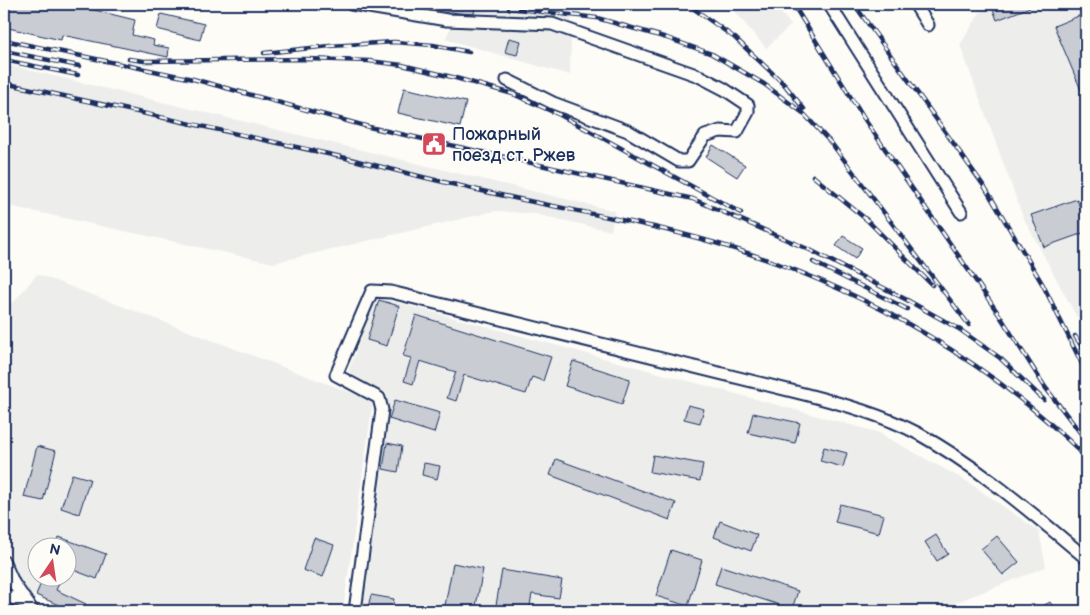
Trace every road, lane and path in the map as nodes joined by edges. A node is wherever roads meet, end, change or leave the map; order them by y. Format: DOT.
graph roads {
  1 [pos="351,4"];
  2 [pos="829,4"];
  3 [pos="915,4"];
  4 [pos="928,25"];
  5 [pos="506,80"];
  6 [pos="961,212"];
  7 [pos="1086,558"];
  8 [pos="4,562"];
  9 [pos="4,595"];
  10 [pos="30,608"];
  11 [pos="355,611"];
  1 -- 5 [label="street"];
  2 -- 6 [label="street"];
  3 -- 4 [label="street"];
  7 -- 11 [label="street"];
  8 -- 10 [label="street"];
  9 -- 10 [label="street"];
}
